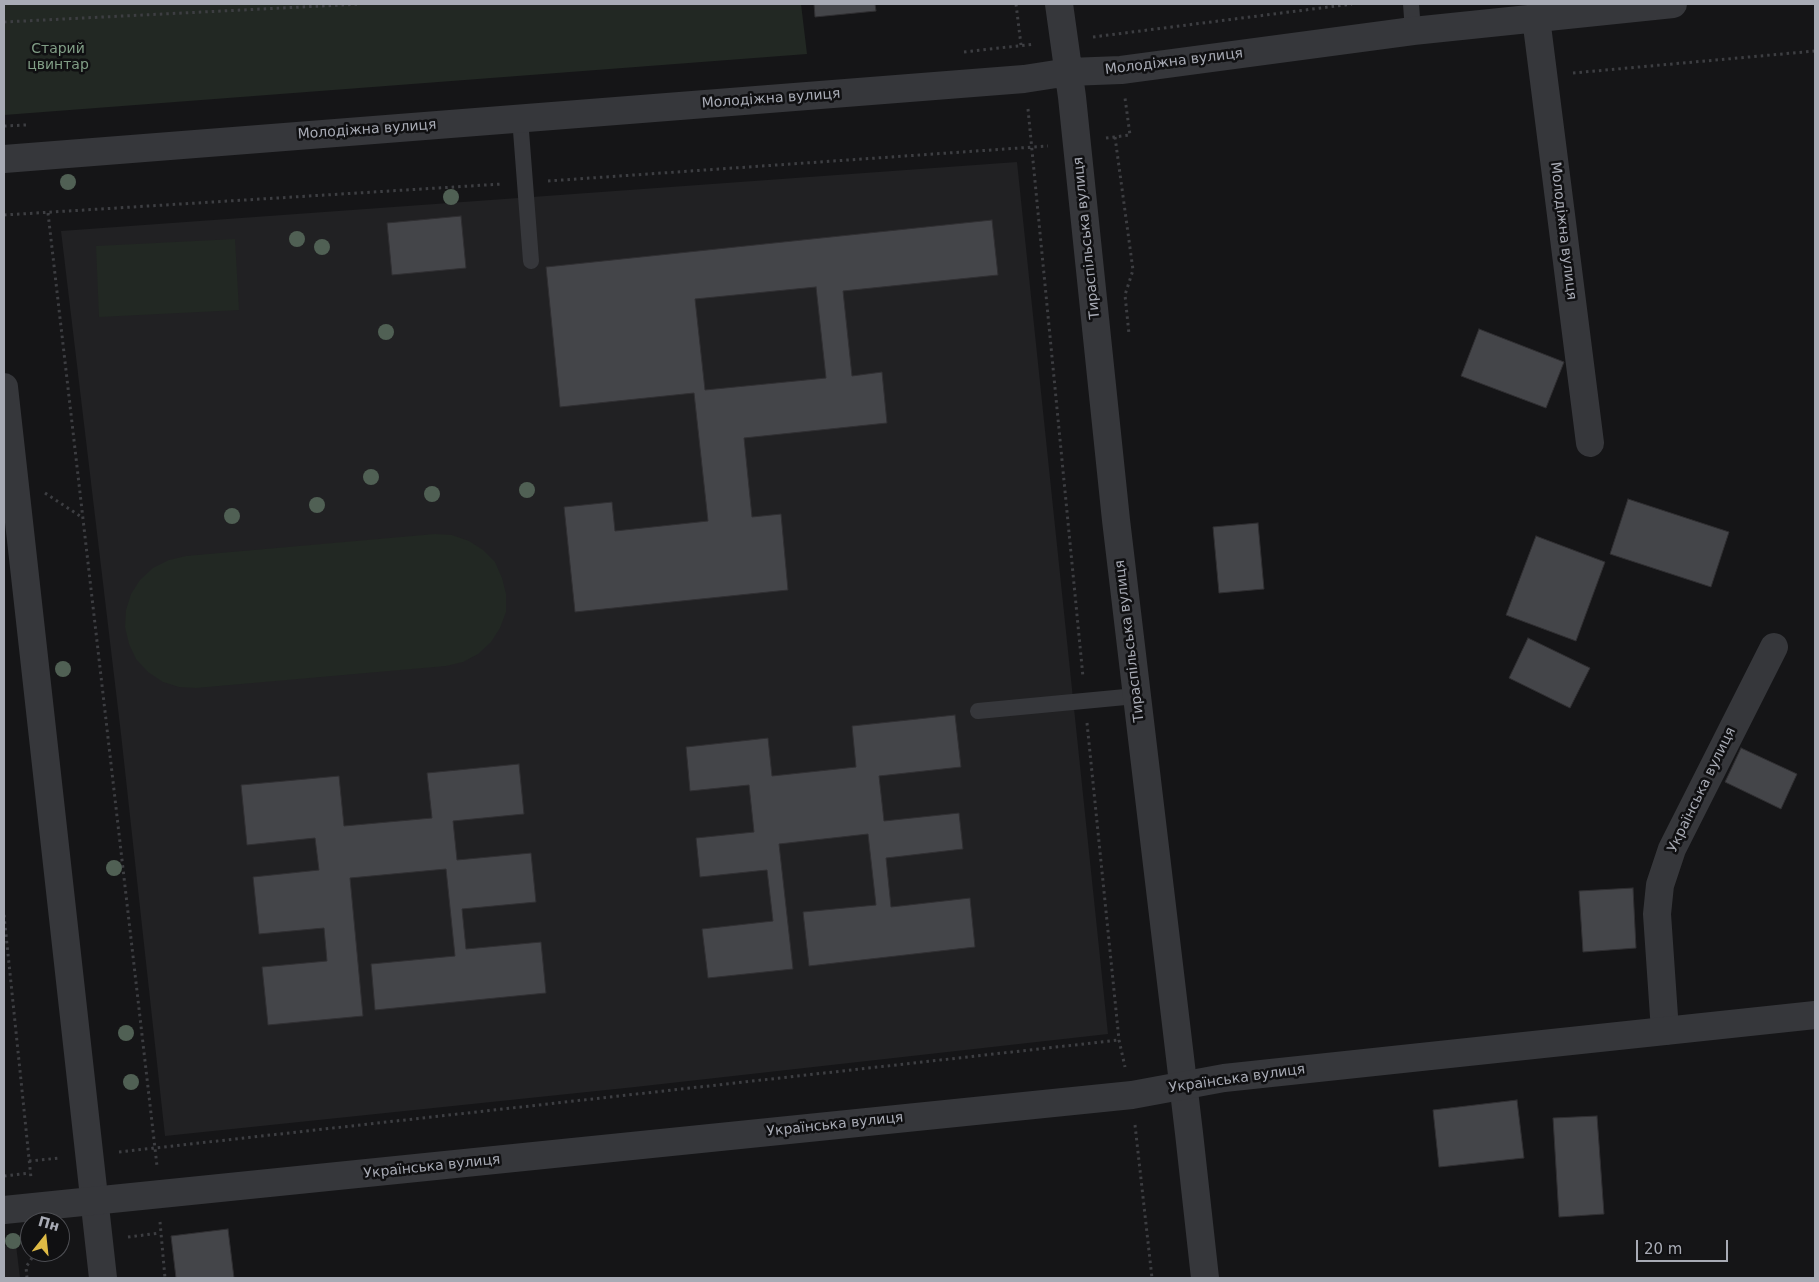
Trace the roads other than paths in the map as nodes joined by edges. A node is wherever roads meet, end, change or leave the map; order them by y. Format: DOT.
graph roads {
  1 [pos="1059,4"];
  2 [pos="1410,4"];
  3 [pos="1673,4"];
  4 [pos="1536,18"];
  5 [pos="1413,31"];
  6 [pos="1068,72"];
  7 [pos="520,118"];
  8 [pos="4,159"];
  9 [pos="531,261"];
  10 [pos="4,388"];
  11 [pos="1590,443"];
  12 [pos="1774,647"];
  13 [pos="1136,696"];
  14 [pos="978,711"];
  15 [pos="1815,1015"];
  16 [pos="1665,1031"];
  17 [pos="1183,1085"];
  18 [pos="94,1201"];
  19 [pos="4,1210"];
  20 [pos="103,1278"];
  21 [pos="1204,1278"];
  1 -- 6 [label="street, Тираспільська вулиця"];
  2 -- 5 [label="lane"];
  3 -- 4 [label="street, Молодіжна вулиця"];
  4 -- 5 [label="street, Молодіжна вулиця"];
  4 -- 11 [label="street, Молодіжна вулиця"];
  5 -- 6 [label="street, Молодіжна вулиця"];
  6 -- 7 [label="street, Молодіжна вулиця"];
  6 -- 13 [label="street, Тираспільська вулиця"];
  7 -- 8 [label="street, Молодіжна вулиця"];
  7 -- 9 [label="lane"];
  10 -- 18 [label="street"];
  12 -- 16 [label="street, Українська вулиця"];
  13 -- 14 [label="lane"];
  13 -- 17 [label="street, Тираспільська вулиця"];
  15 -- 16 [label="street, Українська вулиця"];
  16 -- 17 [label="street, Українська вулиця"];
  17 -- 18 [label="street, Українська вулиця"];
  17 -- 21 [label="street, Тираспільська вулиця"];
  18 -- 19 [label="street, Українська вулиця"];
  18 -- 20 [label="street"];
}
